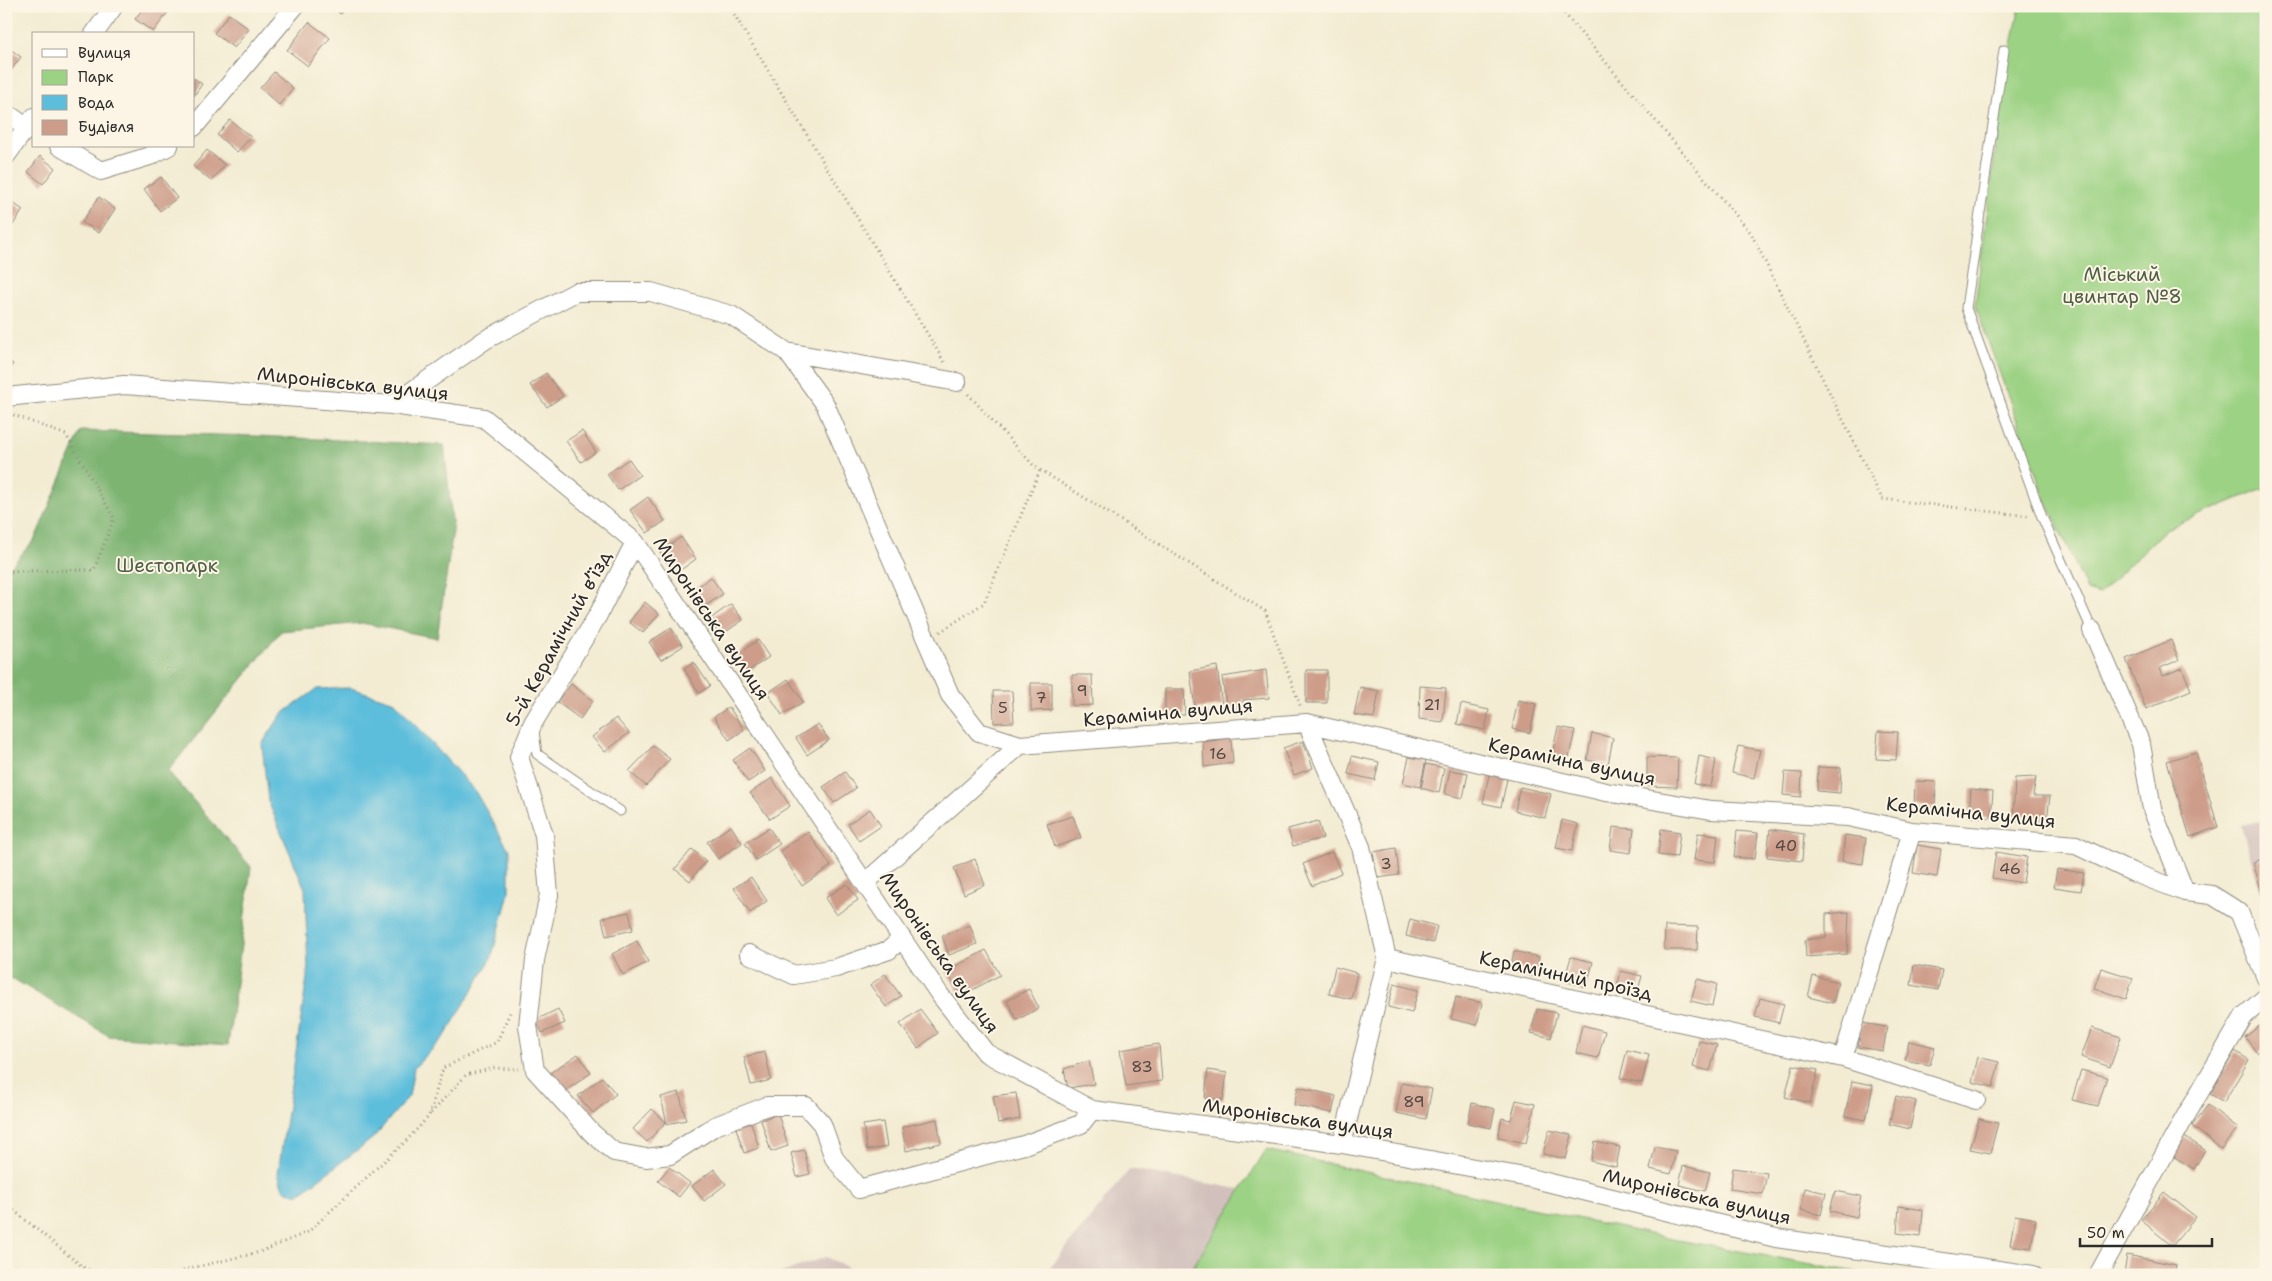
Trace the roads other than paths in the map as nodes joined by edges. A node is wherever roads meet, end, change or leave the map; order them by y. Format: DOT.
graph roads {
  1 [pos="114,6"];
  2 [pos="295,6"];
  3 [pos="95,32"];
  4 [pos="2004,50"];
  5 [pos="6,113"];
  6 [pos="31,125"];
  7 [pos="195,126"];
  8 [pos="62,148"];
  9 [pos="165,148"];
  10 [pos="6,156"];
  11 [pos="787,352"];
  12 [pos="957,382"];
  13 [pos="6,397"];
  14 [pos="392,406"];
  15 [pos="635,542"];
  16 [pos="2092,630"];
  17 [pos="533,723"];
  18 [pos="1306,723"];
  19 [pos="1020,745"];
  20 [pos="620,811"];
  21 [pos="1912,831"];
  22 [pos="866,882"];
  23 [pos="2186,892"];
  24 [pos="902,938"];
  25 [pos="749,954"];
  26 [pos="1387,958"];
  27 [pos="2266,978"];
  28 [pos="2266,997"];
  29 [pos="1843,1058"];
  30 [pos="1976,1100"];
  31 [pos="1092,1110"];
  32 [pos="1342,1144"];
  33 [pos="2033,1275"];
  34 [pos="2098,1275"];
  1 -- 3 [label="street"];
  2 -- 7 [label="street"];
  4 -- 16 [label="lane"];
  5 -- 6 [label="street"];
  6 -- 10 [label="street"];
  8 -- 9 [label="street"];
  11 -- 12 [label="street"];
  11 -- 14 [label="street"];
  11 -- 19 [label="street"];
  13 -- 14 [label="street, Миронівська вулиця"];
  14 -- 15 [label="street, Миронівська вулиця"];
  15 -- 17 [label="street, 5-й Керамічний в’їзд"];
  15 -- 22 [label="street, Миронівська вулиця"];
  16 -- 23 [label="street"];
  17 -- 20 [label="lane"];
  17 -- 31 [label="street, 5-й Керамічний в’їзд"];
  18 -- 19 [label="street, Керамічна вулиця"];
  18 -- 21 [label="street, Керамічна вулиця"];
  18 -- 26 [label="street"];
  19 -- 22 [label="street"];
  21 -- 23 [label="street, Керамічна вулиця"];
  21 -- 29 [label="street"];
  22 -- 24 [label="street, Миронівська вулиця"];
  23 -- 27 [label="street, Керамічна вулиця"];
  24 -- 25 [label="street"];
  24 -- 31 [label="street, Миронівська вулиця"];
  26 -- 29 [label="street, Керамічний проїзд"];
  26 -- 32 [label="street"];
  28 -- 34 [label="street"];
  29 -- 30 [label="street, Керамічний проїзд"];
  31 -- 32 [label="street, Миронівська вулиця"];
  32 -- 33 [label="street, Миронівська вулиця"];
}
